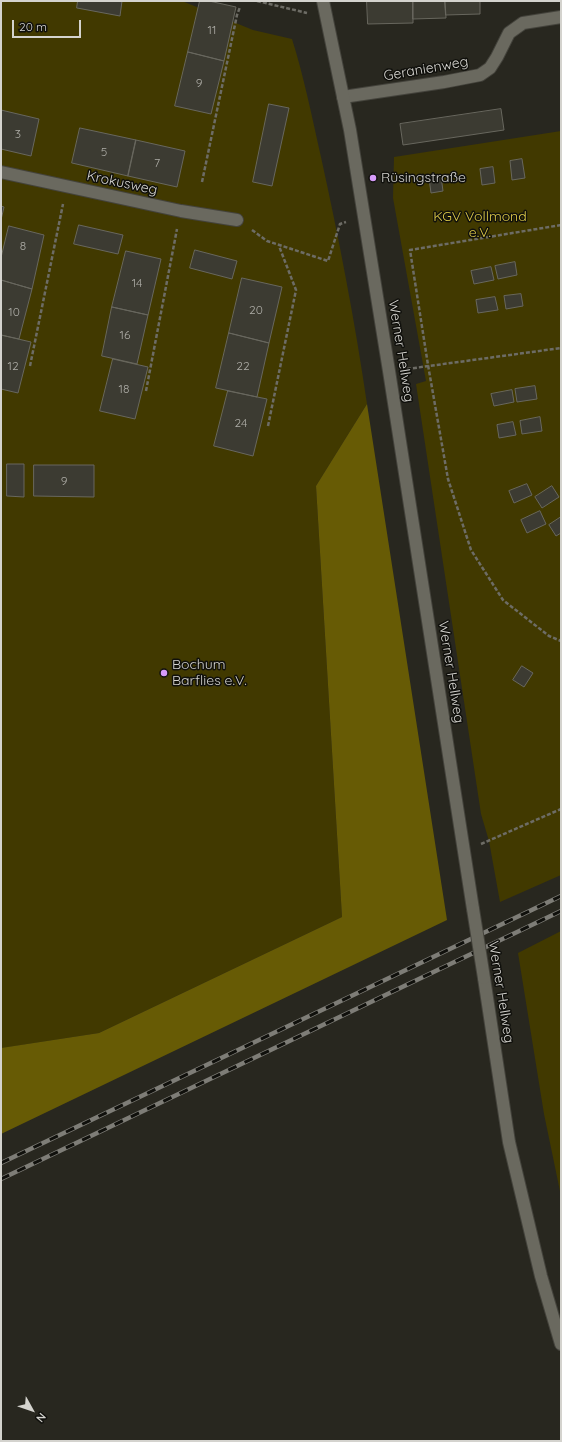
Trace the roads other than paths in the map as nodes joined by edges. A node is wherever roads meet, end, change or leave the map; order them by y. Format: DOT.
graph roads {
  1 [pos="322,1"];
  2 [pos="561,17"];
  3 [pos="343,97"];
  4 [pos="1,172"];
  5 [pos="237,220"];
  6 [pos="561,1344"];
  1 -- 3 [label="main road, Werner Hellweg"];
  2 -- 3 [label="main road, Geranienweg"];
  3 -- 6 [label="main road, Werner Hellweg, bridge"];
  4 -- 5 [label="main road, Krokusweg"];
}
